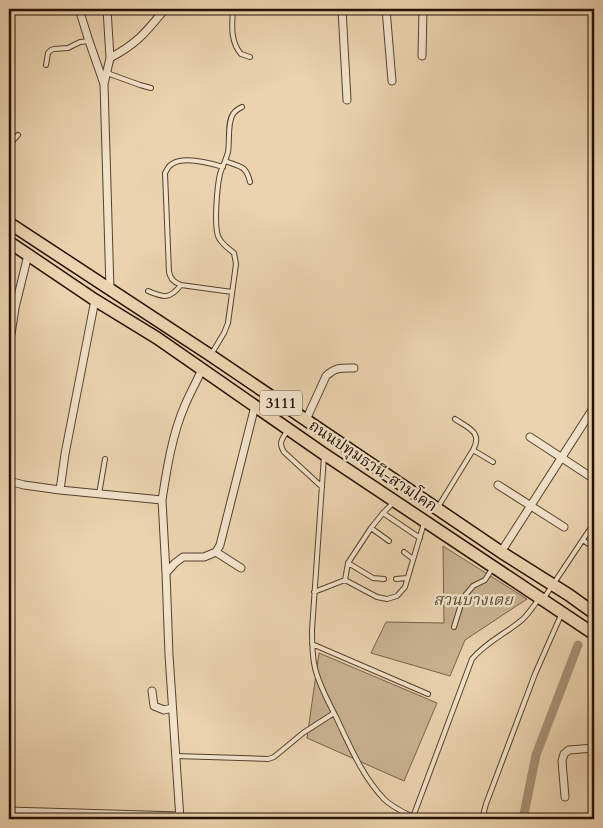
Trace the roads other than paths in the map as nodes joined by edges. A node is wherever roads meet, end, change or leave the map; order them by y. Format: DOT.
graph roads {
  1 [pos="79,9"];
  2 [pos="107,9"];
  3 [pos="165,9"];
  4 [pos="233,9"];
  5 [pos="342,9"];
  6 [pos="386,9"];
  7 [pos="423,9"];
  8 [pos="89,41"];
  9 [pos="422,56"];
  10 [pos="250,57"];
  11 [pos="110,58"];
  12 [pos="46,66"];
  13 [pos="107,73"];
  14 [pos="392,81"];
  15 [pos="104,84"];
  16 [pos="151,88"];
  17 [pos="347,100"];
  18 [pos="242,107"];
  19 [pos="18,135"];
  20 [pos="9,145"];
  21 [pos="225,161"];
  22 [pos="223,167"];
  23 [pos="250,182"];
  24 [pos="9,223"];
  25 [pos="9,242"];
  26 [pos="28,255"];
  27 [pos="181,285"];
  28 [pos="110,290"];
  29 [pos="148,291"];
  30 [pos="232,292"];
  31 [pos="96,300"];
  32 [pos="9,347"];
  33 [pos="210,355"];
  34 [pos="354,368"];
  35 [pos="202,369"];
  36 [pos="255,406"];
  37 [pos="594,407"];
  38 [pos="455,419"];
  39 [pos="306,420"];
  40 [pos="288,429"];
  41 [pos="530,437"];
  42 [pos="473,450"];
  43 [pos="324,454"];
  44 [pos="561,457"];
  45 [pos="105,459"];
  46 [pos="493,462"];
  47 [pos="592,477"];
  48 [pos="9,481"];
  49 [pos="498,486"];
  50 [pos="322,487"];
  51 [pos="60,490"];
  52 [pos="99,494"];
  53 [pos="162,500"];
  54 [pos="395,501"];
  55 [pos="531,506"];
  56 [pos="437,509"];
  57 [pos="383,513"];
  58 [pos="425,521"];
  59 [pos="594,523"];
  60 [pos="564,527"];
  61 [pos="371,528"];
  62 [pos="420,538"];
  63 [pos="583,540"];
  64 [pos="389,541"];
  65 [pos="594,548"];
  66 [pos="216,552"];
  67 [pos="404,552"];
  68 [pos="501,552"];
  69 [pos="414,559"];
  70 [pos="348,563"];
  71 [pos="494,567"];
  72 [pos="241,568"];
  73 [pos="166,573"];
  74 [pos="407,578"];
  75 [pos="384,579"];
  76 [pos="396,579"];
  77 [pos="344,580"];
  78 [pos="553,585"];
  79 [pos="314,592"];
  80 [pos="541,599"];
  81 [pos="593,610"];
  82 [pos="562,612"];
  83 [pos="454,628"];
  84 [pos="594,634"];
  85 [pos="312,644"];
  86 [pos="152,691"];
  87 [pos="428,694"];
  88 [pos="172,708"];
  89 [pos="334,713"];
  90 [pos="594,748"];
  91 [pos="176,756"];
  92 [pos="564,797"];
  93 [pos="9,811"];
  94 [pos="180,818"];
  95 [pos="413,818"];
  96 [pos="482,819"];
  1 -- 8 [label="street"];
  2 -- 11 [label="street"];
  3 -- 11 [label="street"];
  4 -- 10 [label="lane"];
  5 -- 17 [label="street"];
  6 -- 14 [label="street"];
  7 -- 9 [label="street"];
  8 -- 12 [label="lane"];
  8 -- 15 [label="street"];
  11 -- 13 [label="street"];
  13 -- 15 [label="street"];
  13 -- 16 [label="lane"];
  15 -- 28 [label="street"];
  18 -- 21 [label="lane"];
  19 -- 20 [label="lane"];
  21 -- 22 [label="lane"];
  21 -- 23 [label="lane"];
  22 -- 27 [label="lane"];
  22 -- 30 [label="lane"];
  24 -- 28 [label="main road, ถนนปทุมธานี-สามโคก / 3111"];
  25 -- 26 [label="main road, ถนนปทุมธานี-สามโคก / 3111"];
  26 -- 31 [label="main road, ถนนปทุมธานี-สามโคก / 3111"];
  26 -- 32 [label="street"];
  27 -- 29 [label="lane"];
  27 -- 30 [label="lane"];
  28 -- 33 [label="main road, ถนนปทุมธานี-สามโคก / 3111"];
  30 -- 33 [label="lane"];
  31 -- 35 [label="main road, ถนนปทุมธานี-สามโคก / 3111"];
  31 -- 51 [label="street"];
  33 -- 39 [label="main road, ถนนปทุมธานี-สามโคก / 3111"];
  34 -- 39 [label="street"];
  35 -- 36 [label="main road, ถนนปทุมธานี-สามโคก / 3111"];
  35 -- 53 [label="street"];
  36 -- 40 [label="main road, ถนนปทุมธานี-สามโคก / 3111"];
  36 -- 66 [label="street"];
  37 -- 44 [label="street"];
  38 -- 42 [label="lane"];
  39 -- 56 [label="main road, ถนนปทุมธานี-สามโคก / 3111"];
  40 -- 43 [label="main road, ถนนปทุมธานี-สามโคก / 3111"];
  40 -- 50 [label="lane"];
  41 -- 44 [label="street"];
  42 -- 46 [label="lane"];
  42 -- 56 [label="lane"];
  43 -- 50 [label="lane"];
  43 -- 54 [label="main road, ถนนปทุมธานี-สามโคก / 3111"];
  44 -- 47 [label="street"];
  44 -- 55 [label="street"];
  45 -- 52 [label="lane"];
  48 -- 51 [label="street"];
  49 -- 55 [label="street"];
  50 -- 79 [label="lane"];
  51 -- 52 [label="street"];
  52 -- 53 [label="street"];
  53 -- 73 [label="street"];
  54 -- 57 [label="lane"];
  54 -- 58 [label="main road, ถนนปทุมธานี-สามโคก / 3111"];
  55 -- 60 [label="street"];
  55 -- 68 [label="street"];
  56 -- 68 [label="main road, ถนนปทุมธานี-สามโคก / 3111"];
  57 -- 61 [label="lane"];
  57 -- 62 [label="lane"];
  58 -- 62 [label="lane"];
  58 -- 71 [label="main road, ถนนปทุมธานี-สามโคก / 3111"];
  59 -- 63 [label="lane"];
  61 -- 64 [label="lane"];
  61 -- 70 [label="lane"];
  62 -- 69 [label="lane"];
  63 -- 65 [label="lane"];
  63 -- 78 [label="lane"];
  66 -- 72 [label="street"];
  66 -- 73 [label="street"];
  67 -- 69 [label="lane"];
  68 -- 78 [label="main road, ถนนปทุมธานี-สามโคก / 3111"];
  69 -- 74 [label="lane"];
  70 -- 75 [label="lane"];
  70 -- 77 [label="lane"];
  71 -- 80 [label="main road, ถนนปทุมธานี-สามโคก / 3111"];
  71 -- 83 [label="lane"];
  73 -- 88 [label="street"];
  74 -- 76 [label="lane"];
  74 -- 77 [label="lane"];
  77 -- 79 [label="lane"];
  78 -- 80 [label="lane"];
  78 -- 81 [label="main road, ถนนปทุมธานี-สามโคก / 3111"];
  79 -- 85 [label="lane"];
  80 -- 82 [label="main road, ถนนปทุมธานี-สามโคก / 3111"];
  80 -- 95 [label="lane"];
  82 -- 84 [label="main road, ถนนปทุมธานี-สามโคก / 3111"];
  82 -- 96 [label="lane"];
  85 -- 87 [label="lane"];
  85 -- 89 [label="lane"];
  86 -- 88 [label="street"];
  88 -- 91 [label="street"];
  89 -- 91 [label="lane"];
  89 -- 95 [label="lane"];
  90 -- 92 [label="street"];
  91 -- 94 [label="street"];
  93 -- 94 [label="street"];
}
